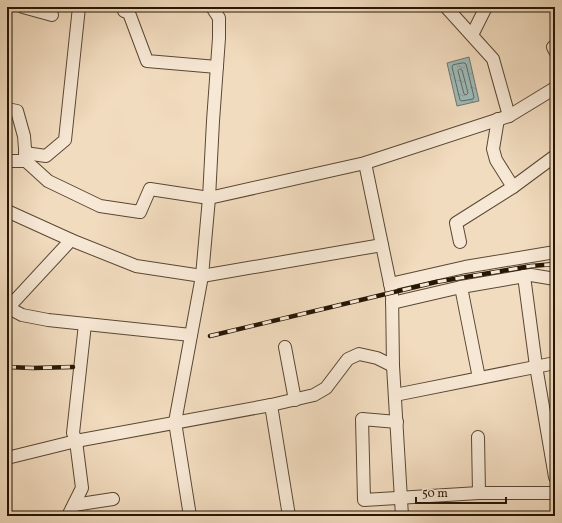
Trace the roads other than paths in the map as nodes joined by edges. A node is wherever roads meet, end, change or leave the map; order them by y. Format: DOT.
graph roads {
  1 [pos="22,7"];
  2 [pos="79,7"];
  3 [pos="212,7"];
  4 [pos="446,7"];
  5 [pos="486,7"];
  6 [pos="124,11"];
  7 [pos="52,15"];
  8 [pos="472,35"];
  9 [pos="217,67"];
  10 [pos="555,88"];
  11 [pos="7,109"];
  12 [pos="504,117"];
  13 [pos="555,156"];
  14 [pos="26,157"];
  15 [pos="7,161"];
  16 [pos="365,163"];
  17 [pos="513,187"];
  18 [pos="209,198"];
  19 [pos="7,211"];
  20 [pos="71,240"];
  21 [pos="460,242"];
  22 [pos="382,245"];
  23 [pos="555,252"];
  24 [pos="202,276"];
  25 [pos="524,276"];
  26 [pos="555,279"];
  27 [pos="390,284"];
  28 [pos="461,287"];
  29 [pos="392,303"];
  30 [pos="7,307"];
  31 [pos="85,324"];
  32 [pos="191,335"];
  33 [pos="285,347"];
  34 [pos="555,363"];
  35 [pos="393,366"];
  36 [pos="536,366"];
  37 [pos="479,378"];
  38 [pos="395,395"];
  39 [pos="295,400"];
  40 [pos="271,405"];
  41 [pos="175,422"];
  42 [pos="396,422"];
  43 [pos="478,437"];
  44 [pos="76,441"];
  45 [pos="7,458"];
  46 [pos="555,477"];
  47 [pos="479,493"];
  48 [pos="555,493"];
  49 [pos="401,498"];
  50 [pos="113,499"];
  51 [pos="71,511"];
  52 [pos="190,516"];
  53 [pos="288,516"];
  54 [pos="402,516"];
  1 -- 7 [label="street"];
  2 -- 14 [label="street"];
  3 -- 9 [label="street"];
  4 -- 8 [label="street"];
  5 -- 8 [label="street"];
  6 -- 9 [label="street"];
  8 -- 12 [label="street"];
  9 -- 18 [label="street"];
  10 -- 12 [label="street"];
  11 -- 14 [label="street"];
  12 -- 16 [label="street"];
  12 -- 17 [label="street"];
  13 -- 17 [label="street"];
  14 -- 15 [label="street"];
  14 -- 18 [label="street"];
  16 -- 18 [label="street"];
  16 -- 22 [label="street"];
  17 -- 21 [label="street"];
  18 -- 24 [label="street"];
  19 -- 20 [label="street"];
  20 -- 24 [label="street"];
  20 -- 30 [label="street"];
  22 -- 24 [label="street"];
  22 -- 27 [label="street"];
  23 -- 27 [label="street"];
  24 -- 32 [label="street"];
  25 -- 26 [label="street"];
  25 -- 28 [label="street"];
  25 -- 36 [label="street"];
  27 -- 29 [label="street"];
  28 -- 29 [label="street"];
  28 -- 37 [label="street"];
  29 -- 35 [label="street"];
  30 -- 31 [label="street"];
  31 -- 32 [label="street"];
  31 -- 44 [label="street"];
  32 -- 41 [label="street"];
  33 -- 39 [label="street"];
  34 -- 36 [label="street"];
  35 -- 38 [label="street"];
  35 -- 39 [label="street"];
  36 -- 37 [label="street"];
  36 -- 46 [label="street"];
  37 -- 38 [label="street"];
  38 -- 42 [label="street"];
  39 -- 40 [label="street"];
  40 -- 41 [label="street"];
  40 -- 53 [label="street"];
  41 -- 44 [label="street"];
  41 -- 52 [label="street"];
  42 -- 49 [label="street"];
  42 -- 49 [label="street"];
  43 -- 47 [label="street"];
  44 -- 45 [label="street"];
  44 -- 51 [label="street"];
  47 -- 48 [label="street"];
  47 -- 49 [label="street"];
  49 -- 54 [label="street"];
  50 -- 51 [label="street"];
}
